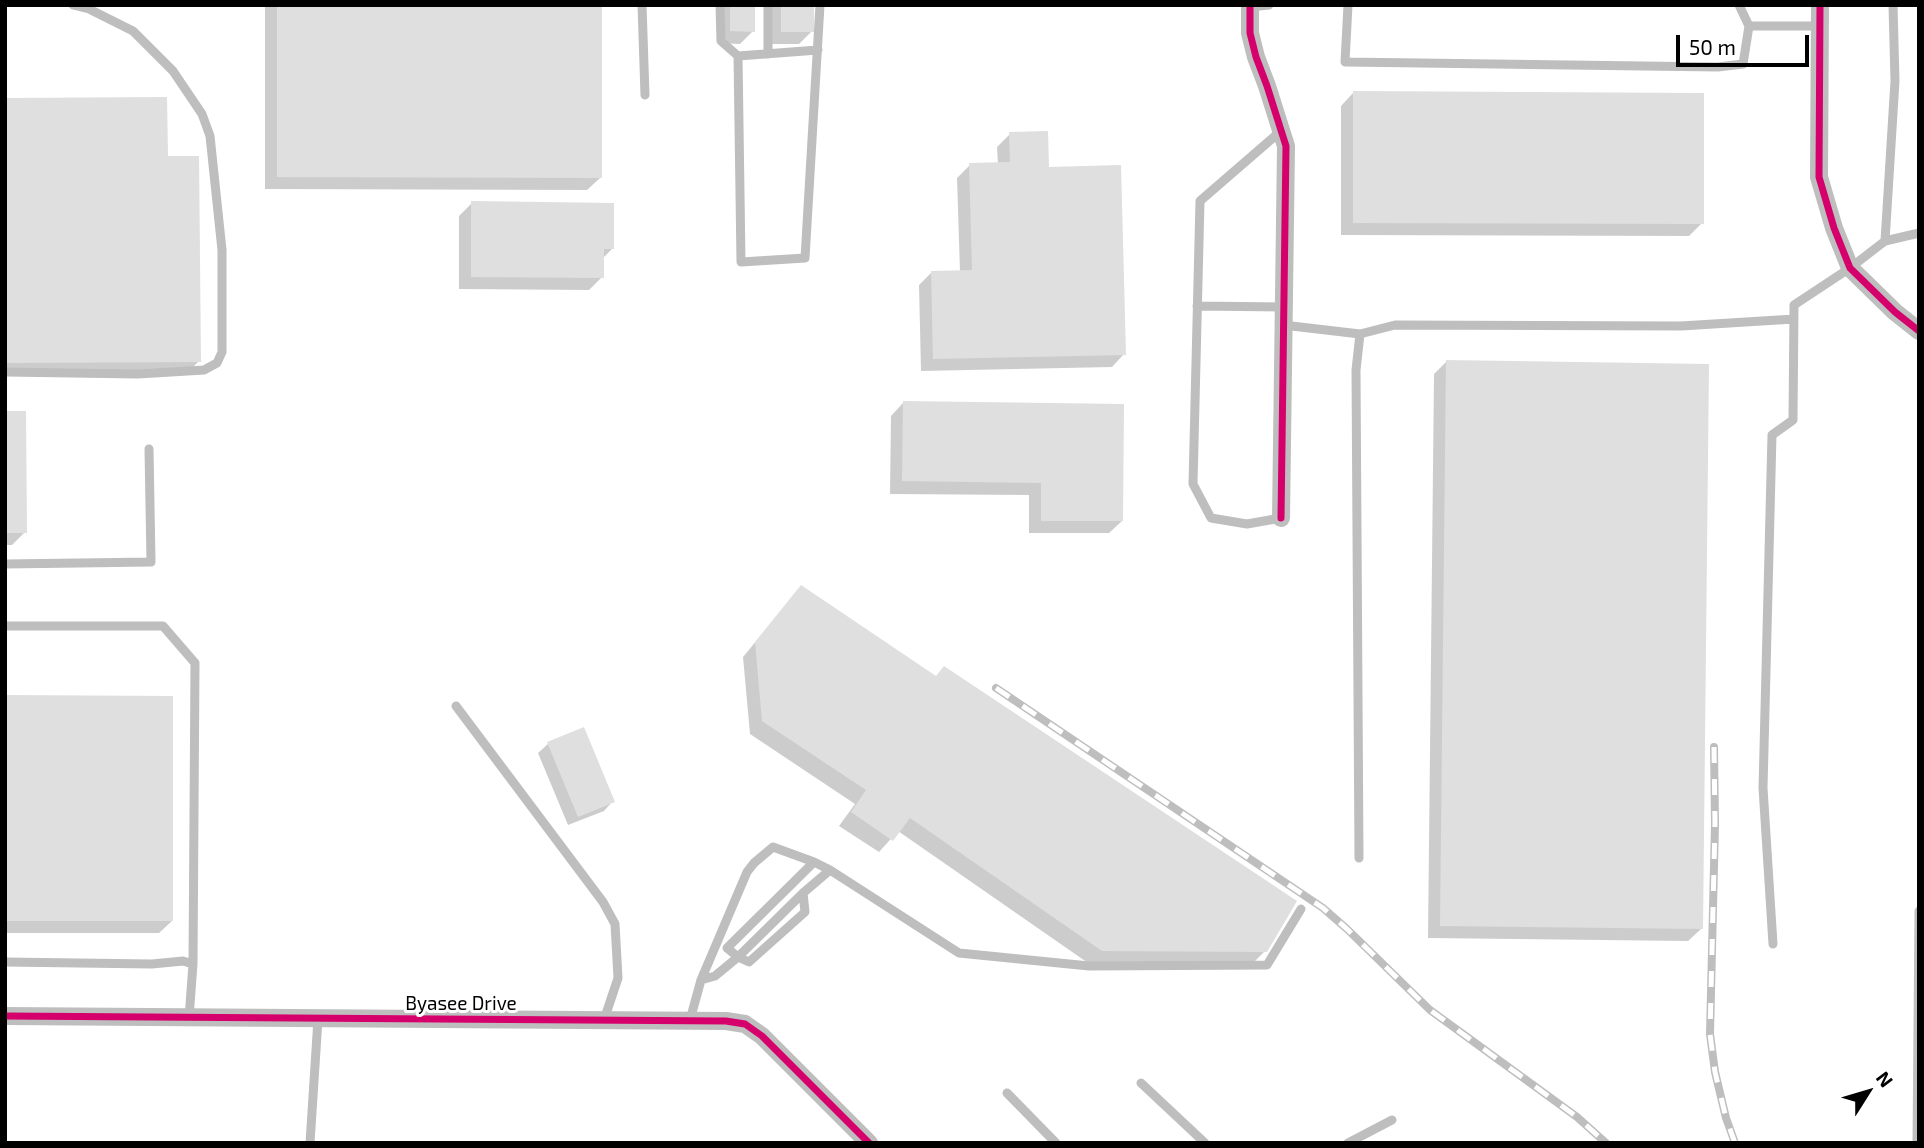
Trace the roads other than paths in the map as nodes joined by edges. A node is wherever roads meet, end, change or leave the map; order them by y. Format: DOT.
graph roads {
  1 [pos="73,5"];
  2 [pos="642,5"];
  3 [pos="720,5"];
  4 [pos="768,5"];
  5 [pos="820,5"];
  6 [pos="1269,5"];
  7 [pos="1348,5"];
  8 [pos="1740,5"];
  9 [pos="1820,5"];
  10 [pos="1893,5"];
  11 [pos="1250,6"];
  12 [pos="1749,26"];
  13 [pos="1820,26"];
  14 [pos="818,50"];
  15 [pos="768,54"];
  16 [pos="738,56"];
  17 [pos="645,95"];
  18 [pos="1282,130"];
  19 [pos="1919,233"];
  20 [pos="1885,241"];
  21 [pos="1850,268"];
  22 [pos="1197,306"];
  23 [pos="1283,316"];
  24 [pos="1794,318"];
  25 [pos="1919,331"];
  26 [pos="1360,334"];
  27 [pos="5,372"];
  28 [pos="149,449"];
  29 [pos="1281,518"];
  30 [pos="5,564"];
  31 [pos="5,626"];
  32 [pos="456,706"];
  33 [pos="1359,858"];
  34 [pos="814,862"];
  35 [pos="830,870"];
  36 [pos="803,893"];
  37 [pos="1301,909"];
  38 [pos="1919,911"];
  39 [pos="1773,944"];
  40 [pos="738,957"];
  41 [pos="5,962"];
  42 [pos="192,964"];
  43 [pos="701,980"];
  44 [pos="5,1016"];
  45 [pos="189,1018"];
  46 [pos="318,1019"];
  47 [pos="604,1020"];
  48 [pos="690,1020"];
  49 [pos="1142,1083"];
  50 [pos="1007,1093"];
  51 [pos="1392,1120"];
  52 [pos="310,1143"];
  53 [pos="869,1143"];
  54 [pos="1056,1143"];
  55 [pos="1205,1143"];
  56 [pos="1348,1143"];
  57 [pos="1917,1143"];
  1 -- 27 [label="lane"];
  2 -- 17 [label="lane"];
  3 -- 16 [label="lane"];
  4 -- 15 [label="lane"];
  5 -- 14 [label="lane"];
  6 -- 11 [label="lane"];
  7 -- 12 [label="lane"];
  8 -- 12 [label="lane"];
  9 -- 13 [label="street"];
  10 -- 20 [label="lane"];
  11 -- 18 [label="street"];
  12 -- 13 [label="lane"];
  13 -- 21 [label="street"];
  14 -- 15 [label="lane"];
  14 -- 16 [label="lane"];
  15 -- 16 [label="lane"];
  18 -- 22 [label="lane"];
  18 -- 23 [label="street"];
  19 -- 20 [label="lane"];
  20 -- 21 [label="lane"];
  21 -- 24 [label="lane"];
  21 -- 25 [label="street"];
  22 -- 23 [label="lane"];
  22 -- 29 [label="lane"];
  23 -- 26 [label="lane"];
  23 -- 29 [label="street"];
  24 -- 26 [label="lane"];
  24 -- 39 [label="lane"];
  26 -- 33 [label="lane"];
  28 -- 30 [label="lane"];
  31 -- 42 [label="lane"];
  32 -- 47 [label="lane"];
  34 -- 35 [label="lane"];
  34 -- 40 [label="lane"];
  34 -- 43 [label="lane"];
  35 -- 36 [label="lane"];
  35 -- 37 [label="lane"];
  36 -- 40 [label="lane"];
  36 -- 40 [label="lane"];
  38 -- 57 [label="lane"];
  40 -- 43 [label="lane"];
  41 -- 42 [label="lane"];
  42 -- 45 [label="lane"];
  43 -- 48 [label="lane"];
  44 -- 45 [label="street, Byasee Drive"];
  45 -- 46 [label="street, Byasee Drive"];
  46 -- 47 [label="street, Byasee Drive"];
  46 -- 52 [label="lane"];
  47 -- 48 [label="street, Byasee Drive"];
  48 -- 53 [label="street, Byasee Drive"];
  49 -- 55 [label="lane"];
  50 -- 54 [label="lane"];
  51 -- 56 [label="lane"];
}
